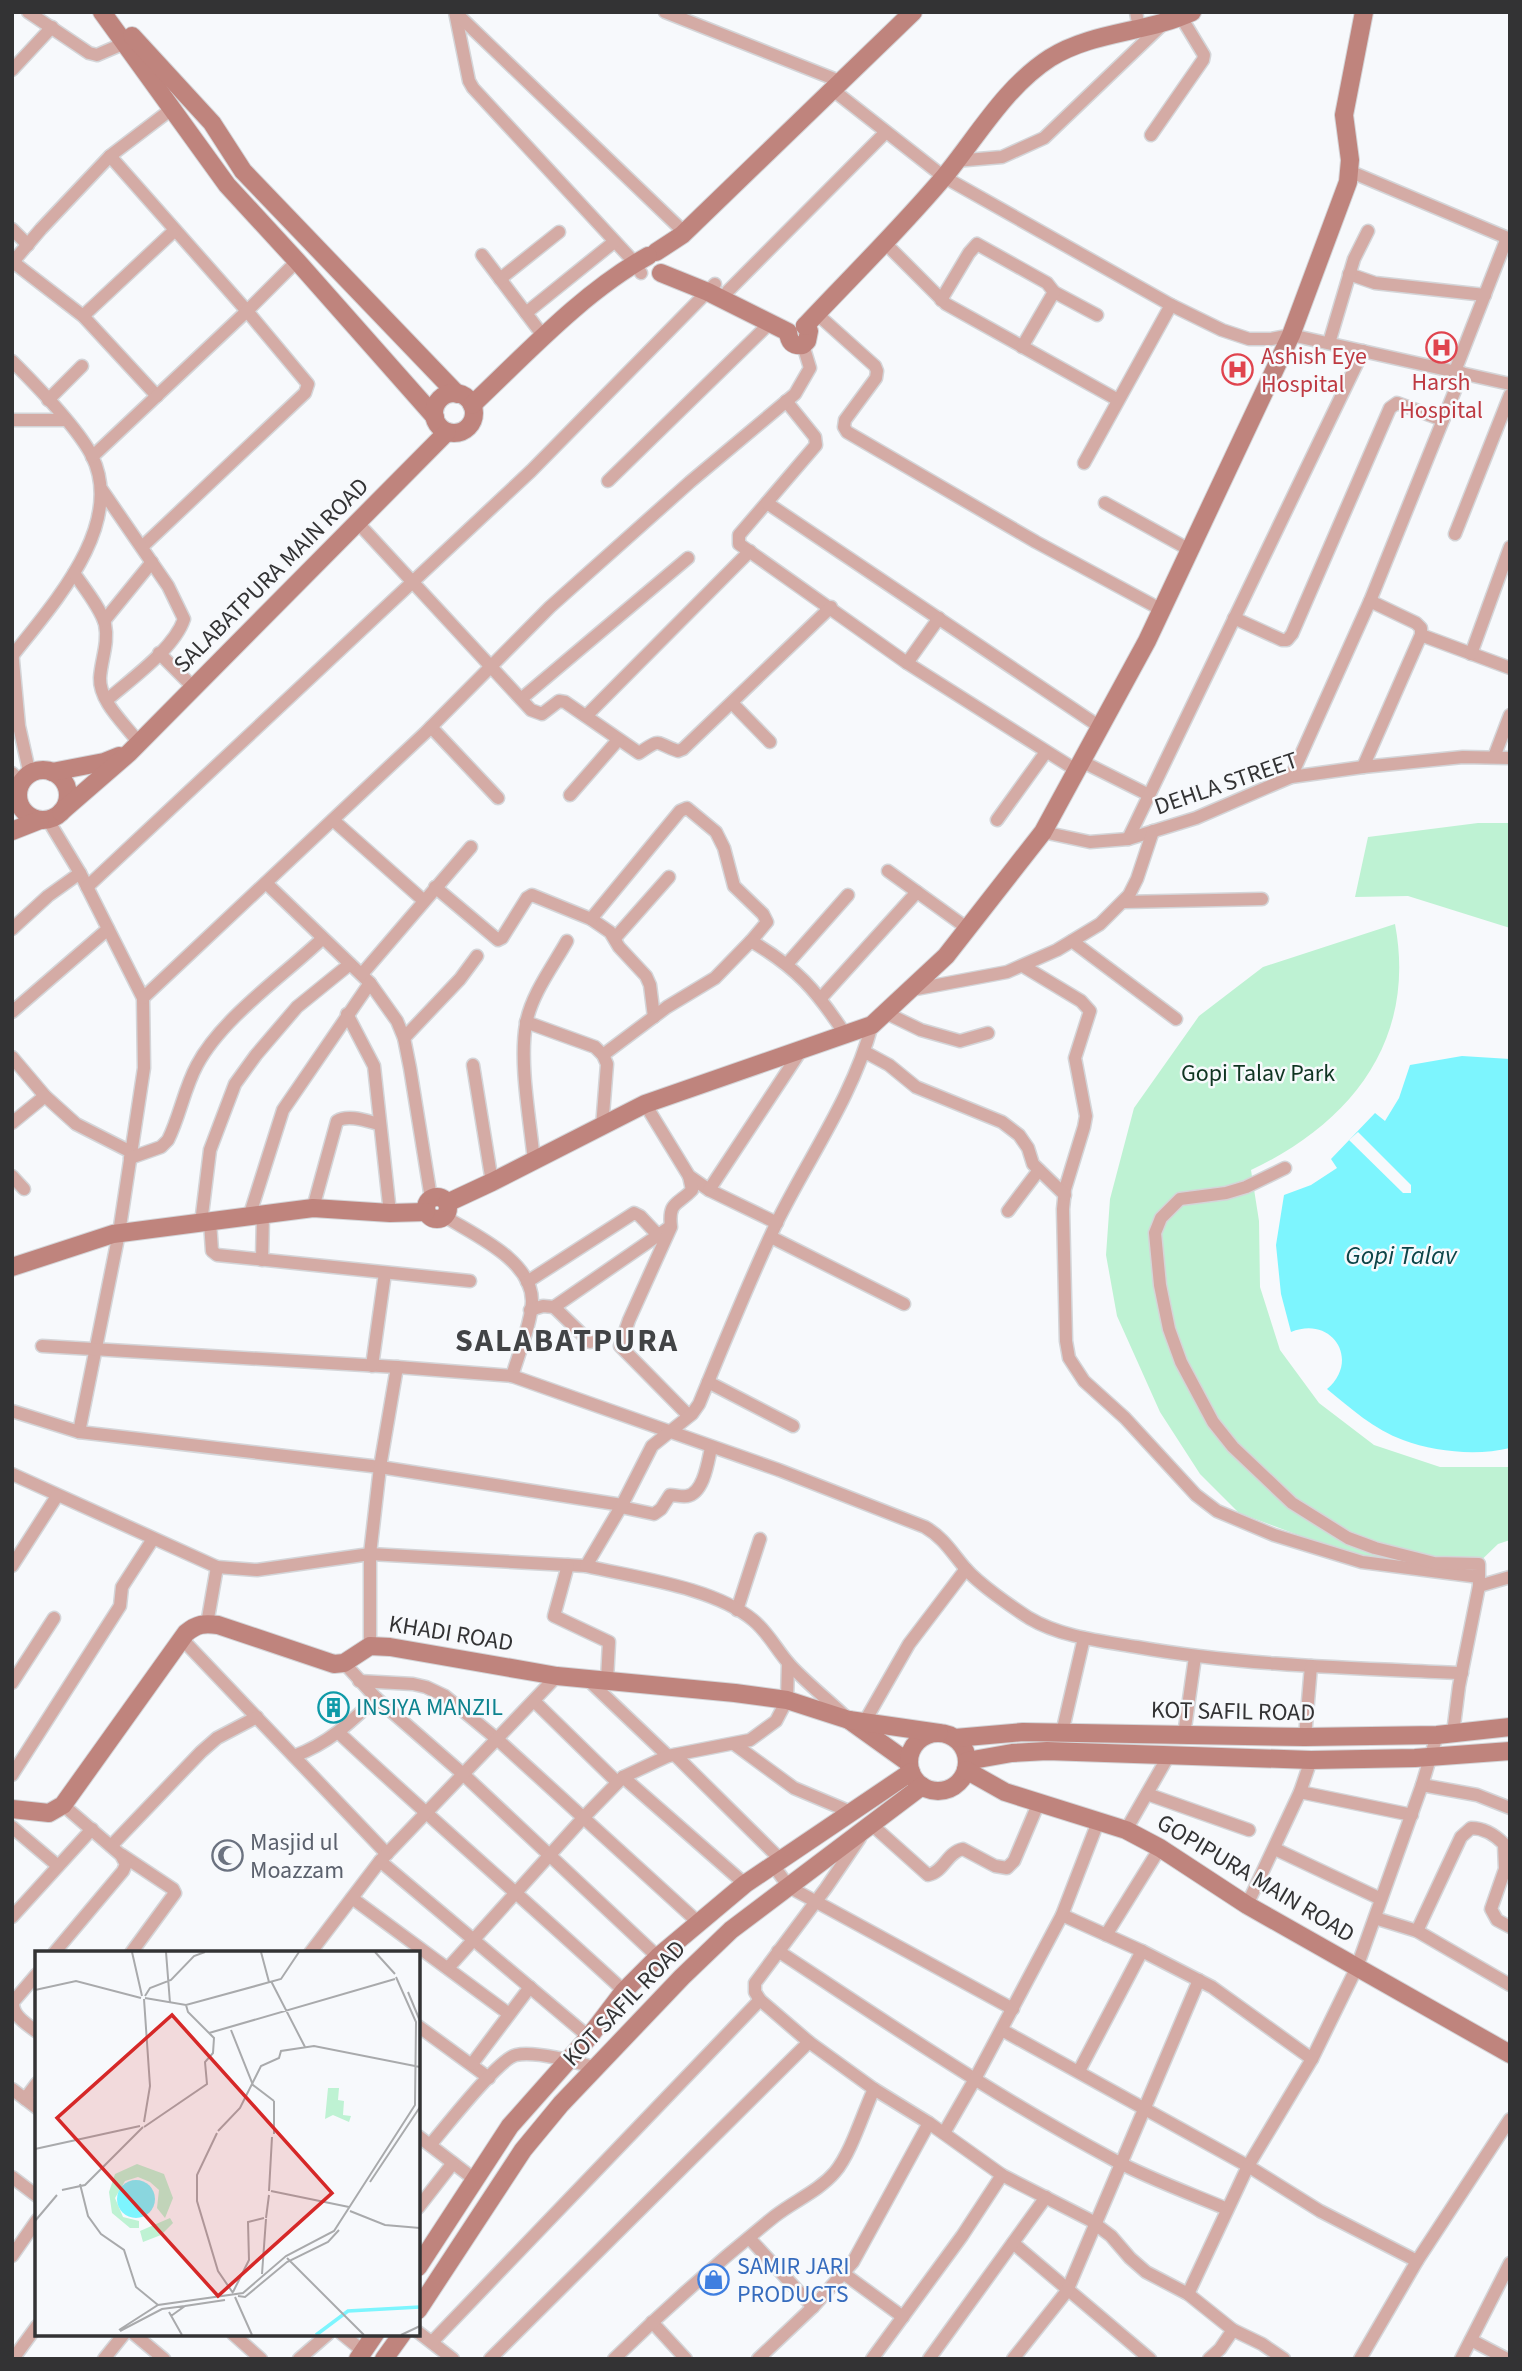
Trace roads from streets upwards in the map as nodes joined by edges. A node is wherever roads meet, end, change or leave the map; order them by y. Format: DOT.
graph roads {
  1 [pos="28,12"];
  2 [pos="102,12"];
  3 [pos="116,12"];
  4 [pos="665,12"];
  5 [pos="913,12"];
  6 [pos="1364,12"];
  7 [pos="455,13"];
  8 [pos="1179,17"];
  9 [pos="1137,20"];
  10 [pos="51,27"];
  11 [pos="125,43"];
  12 [pos="12,70"];
  13 [pos="837,86"];
  14 [pos="173,108"];
  15 [pos="886,132"];
  16 [pos="1151,135"];
  17 [pos="110,156"];
  18 [pos="955,161"];
  19 [pos="1349,171"];
  20 [pos="944,177"];
  21 [pos="12,229"];
  22 [pos="175,230"];
  23 [pos="1367,231"];
  24 [pos="559,232"];
  25 [pos="683,234"];
  26 [pos="1509,238"];
  27 [pos="614,242"];
  28 [pos="884,242"];
  29 [pos="28,245"];
  30 [pos="482,255"];
  31 [pos="297,261"];
  32 [pos="13,263"];
  33 [pos="653,264"];
  34 [pos="1349,274"];
  35 [pos="500,279"];
  36 [pos="717,289"];
  37 [pos="1054,292"];
  38 [pos="1485,295"];
  39 [pos="941,300"];
  40 [pos="1171,305"];
  41 [pos="247,311"];
  42 [pos="526,313"];
  43 [pos="1097,314"];
  44 [pos="83,316"];
  45 [pos="770,323"];
  46 [pos="801,325"];
  47 [pos="1291,335"];
  48 [pos="544,337"];
  49 [pos="1329,343"];
  50 [pos="803,345"];
  51 [pos="1022,347"];
  52 [pos="1363,351"];
  53 [pos="12,362"];
  54 [pos="82,366"];
  55 [pos="1458,372"];
  56 [pos="1510,384"];
  57 [pos="457,394"];
  58 [pos="1510,395"];
  59 [pos="157,396"];
  60 [pos="48,400"];
  61 [pos="1118,400"];
  62 [pos="786,401"];
  63 [pos="472,405"];
  64 [pos="435,417"];
  65 [pos="64,419"];
  66 [pos="1443,419"];
  67 [pos="12,420"];
  68 [pos="447,432"];
  69 [pos="92,457"];
  70 [pos="1084,463"];
  71 [pos="608,481"];
  72 [pos="102,490"];
  73 [pos="766,503"];
  74 [pos="1105,503"];
  75 [pos="358,523"];
  76 [pos="1455,534"];
  77 [pos="142,547"];
  78 [pos="1510,547"];
  79 [pos="1190,550"];
  80 [pos="750,551"];
  81 [pos="688,558"];
  82 [pos="152,562"];
  83 [pos="74,573"];
  84 [pos="413,582"];
  85 [pos="1370,601"];
  86 [pos="831,607"];
  87 [pos="1162,610"];
  88 [pos="939,618"];
  89 [pos="1234,618"];
  90 [pos="104,621"];
  91 [pos="1421,635"];
  92 [pos="12,646"];
  93 [pos="159,653"];
  94 [pos="1471,654"];
  95 [pos="13,655"];
  96 [pos="907,663"];
  97 [pos="491,667"];
  98 [pos="1510,668"];
  99 [pos="194,688"];
  100 [pos="521,699"];
  101 [pos="107,700"];
  102 [pos="732,703"];
  103 [pos="1510,715"];
  104 [pos="586,716"];
  105 [pos="16,722"];
  106 [pos="431,727"];
  107 [pos="1100,727"];
  108 [pos="618,740"];
  109 [pos="770,742"];
  110 [pos="134,748"];
  111 [pos="1046,752"];
  112 [pos="1494,757"];
  113 [pos="1510,758"];
  114 [pos="1079,765"];
  115 [pos="1363,767"];
  116 [pos="52,772"];
  117 [pos="1291,777"];
  118 [pos="19,784"];
  119 [pos="570,795"];
  120 [pos="1149,795"];
  121 [pos="498,798"];
  122 [pos="50,817"];
  123 [pos="333,820"];
  124 [pos="997,820"];
  125 [pos="12,831"];
  126 [pos="1153,831"];
  127 [pos="1042,832"];
  128 [pos="1128,839"];
  129 [pos="471,847"];
  130 [pos="888,871"];
  131 [pos="80,873"];
  132 [pos="669,877"];
  133 [pos="266,883"];
  134 [pos="87,887"];
  135 [pos="435,887"];
  136 [pos="917,892"];
  137 [pos="848,895"];
  138 [pos="1262,899"];
  139 [pos="423,900"];
  140 [pos="1124,901"];
  141 [pos="592,919"];
  142 [pos="967,928"];
  143 [pos="12,929"];
  144 [pos="108,929"];
  145 [pos="322,939"];
  146 [pos="615,939"];
  147 [pos="567,940"];
  148 [pos="751,941"];
  149 [pos="1072,942"];
  150 [pos="477,956"];
  151 [pos="350,964"];
  152 [pos="787,964"];
  153 [pos="1023,966"];
  154 [pos="366,978"];
  155 [pos="911,990"];
  156 [pos="143,998"];
  157 [pos="821,998"];
  158 [pos="12,1012"];
  159 [pos="347,1014"];
  160 [pos="654,1017"];
  161 [pos="879,1019"];
  162 [pos="1176,1019"];
  163 [pos="526,1022"];
  164 [pos="988,1033"];
  165 [pos="845,1034"];
  166 [pos="404,1038"];
  167 [pos="802,1049"];
  168 [pos="865,1052"];
  169 [pos="603,1055"];
  170 [pos="15,1065"];
  171 [pos="473,1065"];
  172 [pos="45,1096"];
  173 [pos="645,1104"];
  174 [pos="12,1123"];
  175 [pos="379,1124"];
  176 [pos="601,1127"];
  177 [pos="131,1155"];
  178 [pos="534,1161"];
  179 [pos="1285,1168"];
  180 [pos="1039,1170"];
  181 [pos="12,1176"];
  182 [pos="689,1176"];
  183 [pos="492,1182"];
  184 [pos="24,1189"];
  185 [pos="709,1190"];
  186 [pos="1065,1195"];
  187 [pos="437,1207"];
  188 [pos="313,1208"];
  189 [pos="1007,1211"];
  190 [pos="390,1213"];
  191 [pos="256,1216"];
  192 [pos="206,1222"];
  193 [pos="777,1223"];
  194 [pos="671,1227"];
  195 [pos="119,1233"];
  196 [pos="658,1235"];
  197 [pos="771,1237"];
  198 [pos="262,1260"];
  199 [pos="12,1267"];
  200 [pos="385,1273"];
  201 [pos="470,1281"];
  202 [pos="527,1282"];
  203 [pos="904,1304"];
  204 [pos="554,1307"];
  205 [pos="530,1310"];
  206 [pos="590,1342"];
  207 [pos="42,1346"];
  208 [pos="97,1351"];
  209 [pos="372,1366"];
  210 [pos="397,1367"];
  211 [pos="512,1376"];
  212 [pos="708,1382"];
  213 [pos="13,1415"];
  214 [pos="689,1416"];
  215 [pos="793,1426"];
  216 [pos="79,1432"];
  217 [pos="668,1432"];
  218 [pos="712,1448"];
  219 [pos="380,1467"];
  220 [pos="12,1475"];
  221 [pos="57,1496"];
  222 [pos="621,1506"];
  223 [pos="153,1539"];
  224 [pos="760,1539"];
  225 [pos="370,1554"];
  226 [pos="568,1565"];
  227 [pos="12,1566"];
  228 [pos="586,1566"];
  229 [pos="217,1567"];
  230 [pos="967,1569"];
  231 [pos="1510,1577"];
  232 [pos="1479,1582"];
  233 [pos="737,1610"];
  234 [pos="54,1618"];
  235 [pos="207,1624"];
  236 [pos="1084,1638"];
  237 [pos="183,1639"];
  238 [pos="370,1646"];
  239 [pos="1195,1657"];
  240 [pos="344,1663"];
  241 [pos="788,1663"];
  242 [pos="1311,1666"];
  243 [pos="1462,1673"];
  244 [pos="557,1676"];
  245 [pos="586,1678"];
  246 [pos="607,1680"];
  247 [pos="359,1681"];
  248 [pos="12,1683"];
  249 [pos="376,1698"];
  250 [pos="787,1700"];
  251 [pos="534,1701"];
  252 [pos="257,1717"];
  253 [pos="857,1720"];
  254 [pos="1510,1727"];
  255 [pos="1062,1732"];
  256 [pos="339,1733"];
  257 [pos="1445,1734"];
  258 [pos="947,1735"];
  259 [pos="1184,1735"];
  260 [pos="1305,1737"];
  261 [pos="497,1739"];
  262 [pos="734,1744"];
  263 [pos="1510,1751"];
  264 [pos="1169,1755"];
  265 [pos="294,1756"];
  266 [pos="672,1756"];
  267 [pos="1430,1757"];
  268 [pos="1311,1760"];
  269 [pos="967,1766"];
  270 [pos="463,1774"];
  271 [pos="914,1774"];
  272 [pos="12,1775"];
  273 [pos="620,1780"];
  274 [pos="1422,1785"];
  275 [pos="1300,1792"];
  276 [pos="1147,1794"];
  277 [pos="1039,1802"];
  278 [pos="63,1805"];
  279 [pos="1510,1808"];
  280 [pos="12,1809"];
  281 [pos="851,1812"];
  282 [pos="426,1814"];
  283 [pos="1412,1815"];
  284 [pos="584,1817"];
  285 [pos="1098,1822"];
  286 [pos="869,1826"];
  287 [pos="12,1827"];
  288 [pos="92,1829"];
  289 [pos="1126,1830"];
  290 [pos="1249,1830"];
  291 [pos="111,1846"];
  292 [pos="1160,1848"];
  293 [pos="1275,1849"];
  294 [pos="121,1855"];
  295 [pos="550,1856"];
  296 [pos="384,1857"];
  297 [pos="777,1863"];
  298 [pos="58,1866"];
  299 [pos="1508,1870"];
  300 [pos="745,1884"];
  301 [pos="789,1886"];
  302 [pos="517,1893"];
  303 [pos="352,1898"];
  304 [pos="1381,1899"];
  305 [pos="816,1902"];
  306 [pos="1247,1905"];
  307 [pos="1062,1915"];
  308 [pos="12,1917"];
  309 [pos="1375,1918"];
  310 [pos="699,1923"];
  311 [pos="1510,1927"];
  312 [pos="1417,1931"];
  313 [pos="1106,1935"];
  314 [pos="474,1940"];
  315 [pos="56,1951"];
  316 [pos="132,1951"];
  317 [pos="313,1951"];
  318 [pos="778,1951"];
  319 [pos="1142,1951"];
  320 [pos="658,1957"];
  321 [pos="1357,1967"];
  322 [pos="448,1968"];
  323 [pos="35,1976"];
  324 [pos="1199,1980"];
  325 [pos="1510,1985"];
  326 [pos="530,1987"];
  327 [pos="624,1991"];
  328 [pos="761,2000"];
  329 [pos="1013,2009"];
  330 [pos="509,2014"];
  331 [pos="420,2027"];
  332 [pos="35,2030"];
  333 [pos="1002,2030"];
  334 [pos="589,2037"];
  335 [pos="809,2042"];
  336 [pos="1510,2054"];
  337 [pos="1312,2059"];
  338 [pos="569,2060"];
  339 [pos="472,2064"];
  340 [pos="596,2068"];
  341 [pos="1079,2071"];
  342 [pos="489,2078"];
  343 [pos="975,2079"];
  344 [pos="35,2086"];
  345 [pos="12,2089"];
  346 [pos="874,2089"];
  347 [pos="25,2099"];
  348 [pos="35,2106"];
  349 [pos="1145,2108"];
  350 [pos="1510,2119"];
  351 [pos="929,2123"];
  352 [pos="944,2133"];
  353 [pos="420,2138"];
  354 [pos="430,2145"];
  355 [pos="453,2163"];
  356 [pos="1121,2163"];
  357 [pos="1248,2166"];
  358 [pos="1002,2175"];
  359 [pos="12,2178"];
  360 [pos="474,2179"];
  361 [pos="35,2195"];
  362 [pos="1046,2197"];
  363 [pos="420,2205"];
  364 [pos="1227,2209"];
  365 [pos="35,2222"];
  366 [pos="1096,2224"];
  367 [pos="749,2238"];
  368 [pos="1013,2243"];
  369 [pos="14,2248"];
  370 [pos="1417,2261"];
  371 [pos="1510,2263"];
  372 [pos="420,2264"];
  373 [pos="843,2273"];
  374 [pos="1067,2291"];
  375 [pos="1188,2294"];
  376 [pos="420,2307"];
  377 [pos="813,2307"];
  378 [pos="903,2316"];
  379 [pos="652,2322"];
  380 [pos="35,2330"];
  381 [pos="1233,2330"];
  382 [pos="420,2333"];
  383 [pos="122,2336"];
  384 [pos="136,2336"];
  385 [pos="235,2336"];
  386 [pos="326,2336"];
  387 [pos="344,2336"];
  388 [pos="374,2336"];
  389 [pos="400,2336"];
  390 [pos="1471,2340"];
  391 [pos="433,2342"];
  392 [pos="361,2355"];
  393 [pos="20,2356"];
  394 [pos="104,2359"];
  395 [pos="164,2359"];
  396 [pos="261,2359"];
  397 [pos="299,2359"];
  398 [pos="384,2359"];
  399 [pos="453,2359"];
  400 [pos="490,2359"];
  401 [pos="614,2359"];
  402 [pos="686,2359"];
  403 [pos="758,2359"];
  404 [pos="872,2359"];
  405 [pos="929,2359"];
  406 [pos="1013,2359"];
  407 [pos="1150,2359"];
  408 [pos="1209,2359"];
  409 [pos="1284,2359"];
  410 [pos="1360,2359"];
  411 [pos="1461,2359"];
  412 [pos="1507,2359"];
  1 -- 10 [label="street"];
  2 -- 11 [label="street"];
  3 -- 57 [label="street"];
  4 -- 13 [label="street"];
  5 -- 13 [label="street"];
  6 -- 19 [label="street"];
  7 -- 25 [label="street"];
  7 -- 27 [label="street"];
  8 -- 9 [label="street"];
  8 -- 16 [label="street"];
  8 -- 18 [label="street"];
  9 -- 18 [label="street"];
  10 -- 11 [label="street"];
  10 -- 12 [label="street"];
  11 -- 14 [label="street"];
  13 -- 15 [label="street"];
  13 -- 25 [label="street"];
  14 -- 17 [label="street"];
  14 -- 31 [label="street"];
  15 -- 20 [label="street"];
  15 -- 36 [label="street"];
  17 -- 22 [label="street"];
  17 -- 29 [label="street"];
  18 -- 20 [label="street"];
  19 -- 26 [label="street"];
  19 -- 47 [label="street"];
  20 -- 28 [label="street"];
  20 -- 40 [label="street"];
  21 -- 29 [label="street"];
  22 -- 41 [label="street"];
  22 -- 44 [label="street"];
  23 -- 34 [label="street"];
  24 -- 35 [label="street"];
  25 -- 33 [label="street"];
  26 -- 38 [label="street"];
  27 -- 33 [label="street"];
  27 -- 42 [label="street"];
  28 -- 39 [label="street"];
  28 -- 46 [label="street"];
  29 -- 32 [label="street"];
  30 -- 35 [label="street"];
  31 -- 41 [label="street"];
  31 -- 64 [label="street"];
  32 -- 44 [label="street"];
  33 -- 36 [label="street"];
  33 -- 48 [label="street"];
  34 -- 38 [label="street"];
  34 -- 49 [label="street"];
  35 -- 42 [label="street"];
  36 -- 45 [label="street"];
  36 -- 46 [label="street"];
  36 -- 84 [label="street"];
  37 -- 39 [label="street"];
  37 -- 43 [label="street"];
  37 -- 51 [label="street"];
  38 -- 55 [label="street"];
  39 -- 51 [label="street"];
  40 -- 47 [label="street"];
  40 -- 61 [label="street"];
  41 -- 59 [label="street"];
  41 -- 77 [label="street"];
  42 -- 48 [label="street"];
  44 -- 59 [label="street"];
  45 -- 46 [label="street"];
  45 -- 71 [label="street"];
  46 -- 50 [label="street"];
  46 -- 87 [label="street"];
  47 -- 49 [label="street"];
  47 -- 79 [label="street"];
  48 -- 63 [label="street"];
  49 -- 52 [label="street"];
  50 -- 62 [label="street"];
  51 -- 61 [label="street"];
  52 -- 55 [label="street"];
  52 -- 89 [label="street"];
  53 -- 60 [label="street"];
  54 -- 60 [label="street"];
  55 -- 56 [label="street"];
  55 -- 66 [label="street"];
  57 -- 63 [label="street"];
  57 -- 64 [label="street"];
  58 -- 76 [label="street"];
  59 -- 69 [label="street"];
  60 -- 65 [label="street"];
  61 -- 70 [label="street"];
  62 -- 73 [label="street"];
  62 -- 97 [label="street"];
  63 -- 68 [label="street"];
  64 -- 68 [label="street"];
  65 -- 67 [label="street"];
  65 -- 69 [label="street"];
  66 -- 85 [label="street"];
  66 -- 89 [label="street"];
  68 -- 75 [label="street, SALABATPURA MAIN ROAD"];
  69 -- 72 [label="street"];
  72 -- 77 [label="street"];
  72 -- 83 [label="street"];
  73 -- 80 [label="street"];
  73 -- 88 [label="street"];
  74 -- 79 [label="street"];
  75 -- 84 [label="street"];
  75 -- 99 [label="street, SALABATPURA MAIN ROAD"];
  77 -- 82 [label="street"];
  78 -- 94 [label="street"];
  79 -- 87 [label="street"];
  80 -- 86 [label="street"];
  80 -- 104 [label="street"];
  81 -- 100 [label="street"];
  82 -- 90 [label="street"];
  82 -- 93 [label="street"];
  83 -- 90 [label="street"];
  83 -- 95 [label="street"];
  84 -- 97 [label="street"];
  84 -- 134 [label="street"];
  85 -- 91 [label="street"];
  85 -- 117 [label="street"];
  86 -- 96 [label="street"];
  86 -- 102 [label="street"];
  87 -- 107 [label="street"];
  88 -- 96 [label="street"];
  88 -- 107 [label="street"];
  89 -- 120 [label="street"];
  90 -- 101 [label="street"];
  91 -- 94 [label="street"];
  91 -- 115 [label="street"];
  92 -- 95 [label="street"];
  93 -- 99 [label="street"];
  93 -- 101 [label="street"];
  94 -- 98 [label="street"];
  95 -- 105 [label="street"];
  96 -- 111 [label="street"];
  97 -- 100 [label="street"];
  97 -- 106 [label="street"];
  99 -- 110 [label="street, SALABATPURA MAIN ROAD"];
  100 -- 104 [label="street"];
  101 -- 110 [label="street"];
  102 -- 108 [label="street"];
  102 -- 109 [label="street"];
  103 -- 112 [label="street"];
  104 -- 108 [label="street"];
  105 -- 118 [label="street"];
  106 -- 121 [label="street"];
  106 -- 123 [label="street"];
  107 -- 114 [label="street"];
  108 -- 119 [label="street"];
  110 -- 116 [label="street"];
  110 -- 122 [label="street, SALABATPURA MAIN ROAD"];
  111 -- 114 [label="street"];
  111 -- 124 [label="street"];
  112 -- 113 [label="street, DEHLA STREET"];
  112 -- 115 [label="street, DEHLA STREET"];
  114 -- 120 [label="street"];
  114 -- 127 [label="street"];
  115 -- 117 [label="street, DEHLA STREET"];
  116 -- 118 [label="street"];
  116 -- 122 [label="street"];
  117 -- 126 [label="street, DEHLA STREET"];
  118 -- 122 [label="street"];
  120 -- 128 [label="street"];
  122 -- 125 [label="street"];
  122 -- 131 [label="street"];
  123 -- 133 [label="street"];
  123 -- 139 [label="street"];
  126 -- 128 [label="street, DEHLA STREET"];
  126 -- 140 [label="street"];
  127 -- 128 [label="street, DEHLA STREET"];
  127 -- 142 [label="street"];
  129 -- 135 [label="street"];
  130 -- 136 [label="street"];
  131 -- 134 [label="street"];
  131 -- 143 [label="street"];
  132 -- 146 [label="street"];
  133 -- 145 [label="street"];
  133 -- 156 [label="street"];
  134 -- 144 [label="street"];
  135 -- 139 [label="street"];
  135 -- 141 [label="street"];
  136 -- 142 [label="street"];
  136 -- 157 [label="street"];
  137 -- 152 [label="street"];
  138 -- 140 [label="street"];
  139 -- 154 [label="street"];
  140 -- 149 [label="street"];
  141 -- 146 [label="street"];
  141 -- 148 [label="street"];
  142 -- 155 [label="street"];
  144 -- 156 [label="street"];
  144 -- 158 [label="street"];
  145 -- 151 [label="street"];
  145 -- 177 [label="street"];
  146 -- 160 [label="street"];
  147 -- 163 [label="street"];
  148 -- 152 [label="street"];
  148 -- 160 [label="street"];
  149 -- 153 [label="street"];
  149 -- 162 [label="street"];
  150 -- 166 [label="street"];
  151 -- 154 [label="street"];
  151 -- 192 [label="street"];
  152 -- 157 [label="street"];
  153 -- 155 [label="street"];
  153 -- 186 [label="street"];
  154 -- 159 [label="street"];
  154 -- 166 [label="street"];
  155 -- 161 [label="street"];
  156 -- 177 [label="street"];
  157 -- 165 [label="street"];
  159 -- 175 [label="street"];
  159 -- 191 [label="street"];
  160 -- 169 [label="street"];
  161 -- 164 [label="street"];
  161 -- 165 [label="street"];
  161 -- 168 [label="street"];
  163 -- 169 [label="street"];
  163 -- 178 [label="street"];
  165 -- 167 [label="street"];
  166 -- 187 [label="street"];
  167 -- 173 [label="street"];
  167 -- 185 [label="street"];
  168 -- 180 [label="street"];
  168 -- 193 [label="street"];
  169 -- 176 [label="street"];
  170 -- 172 [label="street"];
  171 -- 183 [label="street"];
  172 -- 174 [label="street"];
  172 -- 177 [label="street"];
  173 -- 176 [label="street"];
  173 -- 182 [label="street"];
  175 -- 188 [label="street"];
  175 -- 190 [label="street"];
  176 -- 178 [label="street"];
  177 -- 195 [label="street"];
  178 -- 183 [label="street"];
  179 -- 232 [label="street"];
  180 -- 186 [label="street"];
  180 -- 189 [label="street"];
  181 -- 184 [label="street"];
  182 -- 185 [label="street"];
  182 -- 194 [label="street"];
  183 -- 187 [label="street"];
  185 -- 193 [label="street"];
  186 -- 232 [label="street"];
  187 -- 190 [label="street"];
  187 -- 202 [label="street"];
  188 -- 190 [label="street"];
  188 -- 191 [label="street"];
  191 -- 192 [label="street"];
  191 -- 198 [label="street"];
  192 -- 195 [label="street"];
  192 -- 198 [label="street"];
  193 -- 197 [label="street"];
  194 -- 196 [label="street"];
  194 -- 214 [label="street"];
  195 -- 199 [label="street"];
  195 -- 208 [label="street"];
  196 -- 202 [label="street"];
  196 -- 204 [label="street"];
  197 -- 203 [label="street"];
  197 -- 212 [label="street"];
  198 -- 200 [label="street"];
  200 -- 201 [label="street"];
  200 -- 209 [label="street"];
  202 -- 205 [label="street"];
  204 -- 205 [label="street"];
  204 -- 206 [label="street"];
  205 -- 211 [label="street"];
  207 -- 208 [label="street"];
  208 -- 209 [label="street"];
  208 -- 216 [label="street"];
  209 -- 210 [label="street"];
  210 -- 211 [label="street"];
  210 -- 219 [label="street"];
  211 -- 217 [label="street"];
  212 -- 214 [label="street"];
  212 -- 215 [label="street"];
  213 -- 216 [label="street"];
  214 -- 217 [label="street"];
  216 -- 219 [label="street"];
  217 -- 218 [label="street"];
  217 -- 222 [label="street"];
  218 -- 222 [label="street"];
  218 -- 230 [label="street"];
  219 -- 222 [label="street"];
  219 -- 225 [label="street"];
  220 -- 221 [label="street"];
  221 -- 223 [label="street"];
  221 -- 227 [label="street"];
  222 -- 228 [label="street"];
  223 -- 229 [label="street"];
  223 -- 272 [label="street"];
  224 -- 233 [label="street"];
  225 -- 226 [label="street"];
  225 -- 229 [label="street"];
  225 -- 238 [label="street"];
  226 -- 228 [label="street"];
  226 -- 246 [label="street"];
  228 -- 233 [label="street"];
  229 -- 235 [label="street"];
  230 -- 236 [label="street"];
  230 -- 253 [label="street"];
  231 -- 232 [label="street"];
  232 -- 243 [label="street"];
  233 -- 241 [label="street"];
  234 -- 248 [label="street"];
  235 -- 237 [label="street"];
  235 -- 240 [label="street"];
  236 -- 239 [label="street"];
  236 -- 255 [label="street"];
  237 -- 252 [label="street"];
  237 -- 278 [label="street"];
  238 -- 240 [label="street, KHADI ROAD"];
  238 -- 244 [label="street, KHADI ROAD"];
  239 -- 242 [label="street"];
  239 -- 259 [label="street"];
  240 -- 247 [label="street"];
  241 -- 250 [label="street"];
  241 -- 253 [label="street"];
  242 -- 243 [label="street"];
  242 -- 260 [label="street"];
  243 -- 257 [label="street"];
  244 -- 245 [label="street, KHADI ROAD"];
  244 -- 251 [label="street"];
  245 -- 246 [label="street, KHADI ROAD"];
  245 -- 266 [label="street"];
  246 -- 250 [label="street, KHADI ROAD"];
  247 -- 249 [label="street"];
  247 -- 261 [label="street"];
  249 -- 256 [label="street"];
  249 -- 270 [label="street"];
  250 -- 253 [label="street, KHADI ROAD"];
  250 -- 262 [label="street"];
  251 -- 261 [label="street"];
  251 -- 273 [label="street"];
  252 -- 265 [label="street"];
  252 -- 291 [label="street"];
  253 -- 258 [label="street, KHADI ROAD"];
  253 -- 271 [label="street"];
  254 -- 257 [label="street, KOT SAFIL ROAD"];
  255 -- 258 [label="street, KOT SAFIL ROAD"];
  255 -- 259 [label="street, KOT SAFIL ROAD"];
  256 -- 265 [label="street"];
  256 -- 282 [label="street"];
  257 -- 260 [label="street, KOT SAFIL ROAD"];
  257 -- 267 [label="street"];
  258 -- 269 [label="street"];
  258 -- 271 [label="street"];
  259 -- 260 [label="street, KOT SAFIL ROAD"];
  261 -- 270 [label="street"];
  261 -- 284 [label="street"];
  262 -- 266 [label="street"];
  262 -- 281 [label="street"];
  263 -- 267 [label="street"];
  264 -- 268 [label="street"];
  264 -- 269 [label="street"];
  264 -- 276 [label="street"];
  265 -- 296 [label="street"];
  266 -- 273 [label="street"];
  266 -- 297 [label="street"];
  267 -- 268 [label="street"];
  267 -- 274 [label="street"];
  268 -- 275 [label="street"];
  269 -- 271 [label="street"];
  269 -- 277 [label="street, GOPIPURA MAIN ROAD"];
  270 -- 282 [label="street"];
  270 -- 295 [label="street"];
  271 -- 281 [label="street, KOT SAFIL ROAD"];
  271 -- 286 [label="street, KOT SAFIL ROAD"];
  273 -- 284 [label="street"];
  273 -- 300 [label="street"];
  274 -- 279 [label="street"];
  274 -- 283 [label="street"];
  275 -- 283 [label="street"];
  275 -- 293 [label="street"];
  276 -- 289 [label="street"];
  276 -- 290 [label="street"];
  277 -- 285 [label="street, GOPIPURA MAIN ROAD"];
  277 -- 286 [label="street"];
  278 -- 280 [label="street"];
  278 -- 288 [label="street"];
  281 -- 297 [label="street, KOT SAFIL ROAD"];
  282 -- 296 [label="street"];
  282 -- 302 [label="street"];
  283 -- 304 [label="street"];
  284 -- 295 [label="street"];
  284 -- 310 [label="street"];
  285 -- 289 [label="street, GOPIPURA MAIN ROAD"];
  285 -- 307 [label="street"];
  286 -- 301 [label="street, KOT SAFIL ROAD"];
  286 -- 305 [label="street"];
  287 -- 298 [label="street"];
  288 -- 291 [label="street"];
  288 -- 298 [label="street"];
  289 -- 292 [label="street, GOPIPURA MAIN ROAD"];
  291 -- 294 [label="street"];
  292 -- 306 [label="street, GOPIPURA MAIN ROAD"];
  292 -- 313 [label="street"];
  293 -- 304 [label="street"];
  293 -- 306 [label="street"];
  294 -- 315 [label="street"];
  294 -- 316 [label="street"];
  295 -- 302 [label="street"];
  295 -- 320 [label="street"];
  296 -- 303 [label="street"];
  296 -- 314 [label="street"];
  297 -- 300 [label="street, KOT SAFIL ROAD"];
  297 -- 301 [label="street"];
  298 -- 308 [label="street"];
  299 -- 311 [label="street"];
  299 -- 312 [label="street"];
  300 -- 310 [label="street, KOT SAFIL ROAD"];
  301 -- 305 [label="street"];
  301 -- 340 [label="street, KOT SAFIL ROAD"];
  302 -- 314 [label="street"];
  302 -- 327 [label="street"];
  303 -- 317 [label="street"];
  303 -- 322 [label="street"];
  304 -- 309 [label="street"];
  305 -- 318 [label="street"];
  305 -- 329 [label="street"];
  306 -- 321 [label="street, GOPIPURA MAIN ROAD"];
  307 -- 313 [label="street"];
  307 -- 329 [label="street"];
  309 -- 312 [label="street"];
  309 -- 321 [label="street"];
  310 -- 320 [label="street, KOT SAFIL ROAD"];
  312 -- 325 [label="street"];
  313 -- 319 [label="street"];
  314 -- 322 [label="street"];
  314 -- 326 [label="street"];
  318 -- 328 [label="street"];
  318 -- 343 [label="street"];
  319 -- 324 [label="street"];
  319 -- 341 [label="street"];
  320 -- 327 [label="street, KOT SAFIL ROAD"];
  321 -- 336 [label="street, GOPIPURA MAIN ROAD"];
  321 -- 337 [label="street"];
  322 -- 330 [label="street"];
  323 -- 332 [label="street"];
  324 -- 337 [label="street"];
  324 -- 349 [label="street"];
  326 -- 330 [label="street"];
  326 -- 334 [label="street"];
  327 -- 334 [label="street, KOT SAFIL ROAD"];
  328 -- 335 [label="street"];
  328 -- 391 [label="street"];
  329 -- 333 [label="street"];
  330 -- 339 [label="street"];
  331 -- 339 [label="street"];
  333 -- 341 [label="street"];
  333 -- 343 [label="street"];
  334 -- 338 [label="street, KOT SAFIL ROAD"];
  335 -- 346 [label="street"];
  335 -- 400 [label="street"];
  337 -- 357 [label="street"];
  338 -- 340 [label="street"];
  338 -- 342 [label="street"];
  338 -- 360 [label="street, KOT SAFIL ROAD"];
  339 -- 342 [label="street"];
  340 -- 376 [label="street, KOT SAFIL ROAD"];
  341 -- 349 [label="street"];
  342 -- 354 [label="street"];
  343 -- 352 [label="street"];
  343 -- 356 [label="street"];
  344 -- 347 [label="street"];
  345 -- 347 [label="street"];
  346 -- 351 [label="street"];
  346 -- 367 [label="street"];
  347 -- 348 [label="street"];
  349 -- 356 [label="street"];
  349 -- 357 [label="street"];
  350 -- 370 [label="street"];
  351 -- 352 [label="street"];
  351 -- 373 [label="street"];
  352 -- 358 [label="street"];
  353 -- 354 [label="street"];
  354 -- 355 [label="street"];
  355 -- 360 [label="street"];
  355 -- 363 [label="street"];
  356 -- 364 [label="street"];
  356 -- 366 [label="street"];
  357 -- 364 [label="street"];
  357 -- 370 [label="street"];
  358 -- 362 [label="street"];
  358 -- 378 [label="street"];
  359 -- 361 [label="street"];
  360 -- 372 [label="street, KOT SAFIL ROAD"];
  362 -- 366 [label="street"];
  362 -- 368 [label="street"];
  364 -- 375 [label="street"];
  365 -- 369 [label="street"];
  366 -- 374 [label="street"];
  366 -- 375 [label="street"];
  367 -- 377 [label="street"];
  367 -- 379 [label="street"];
  368 -- 374 [label="street"];
  368 -- 405 [label="street"];
  370 -- 410 [label="street"];
  371 -- 390 [label="street"];
  373 -- 377 [label="street"];
  373 -- 378 [label="street"];
  374 -- 406 [label="street"];
  374 -- 407 [label="street"];
  375 -- 381 [label="street"];
  377 -- 403 [label="street"];
  378 -- 404 [label="street"];
  379 -- 401 [label="street"];
  379 -- 402 [label="street"];
  380 -- 393 [label="street"];
  381 -- 408 [label="street"];
  381 -- 409 [label="street"];
  382 -- 391 [label="street"];
  383 -- 394 [label="street"];
  384 -- 395 [label="street"];
  385 -- 396 [label="street"];
  386 -- 397 [label="street"];
  387 -- 392 [label="street"];
  388 -- 392 [label="street"];
  389 -- 398 [label="street"];
  390 -- 411 [label="street"];
  390 -- 412 [label="street"];
  391 -- 399 [label="street"];
}
